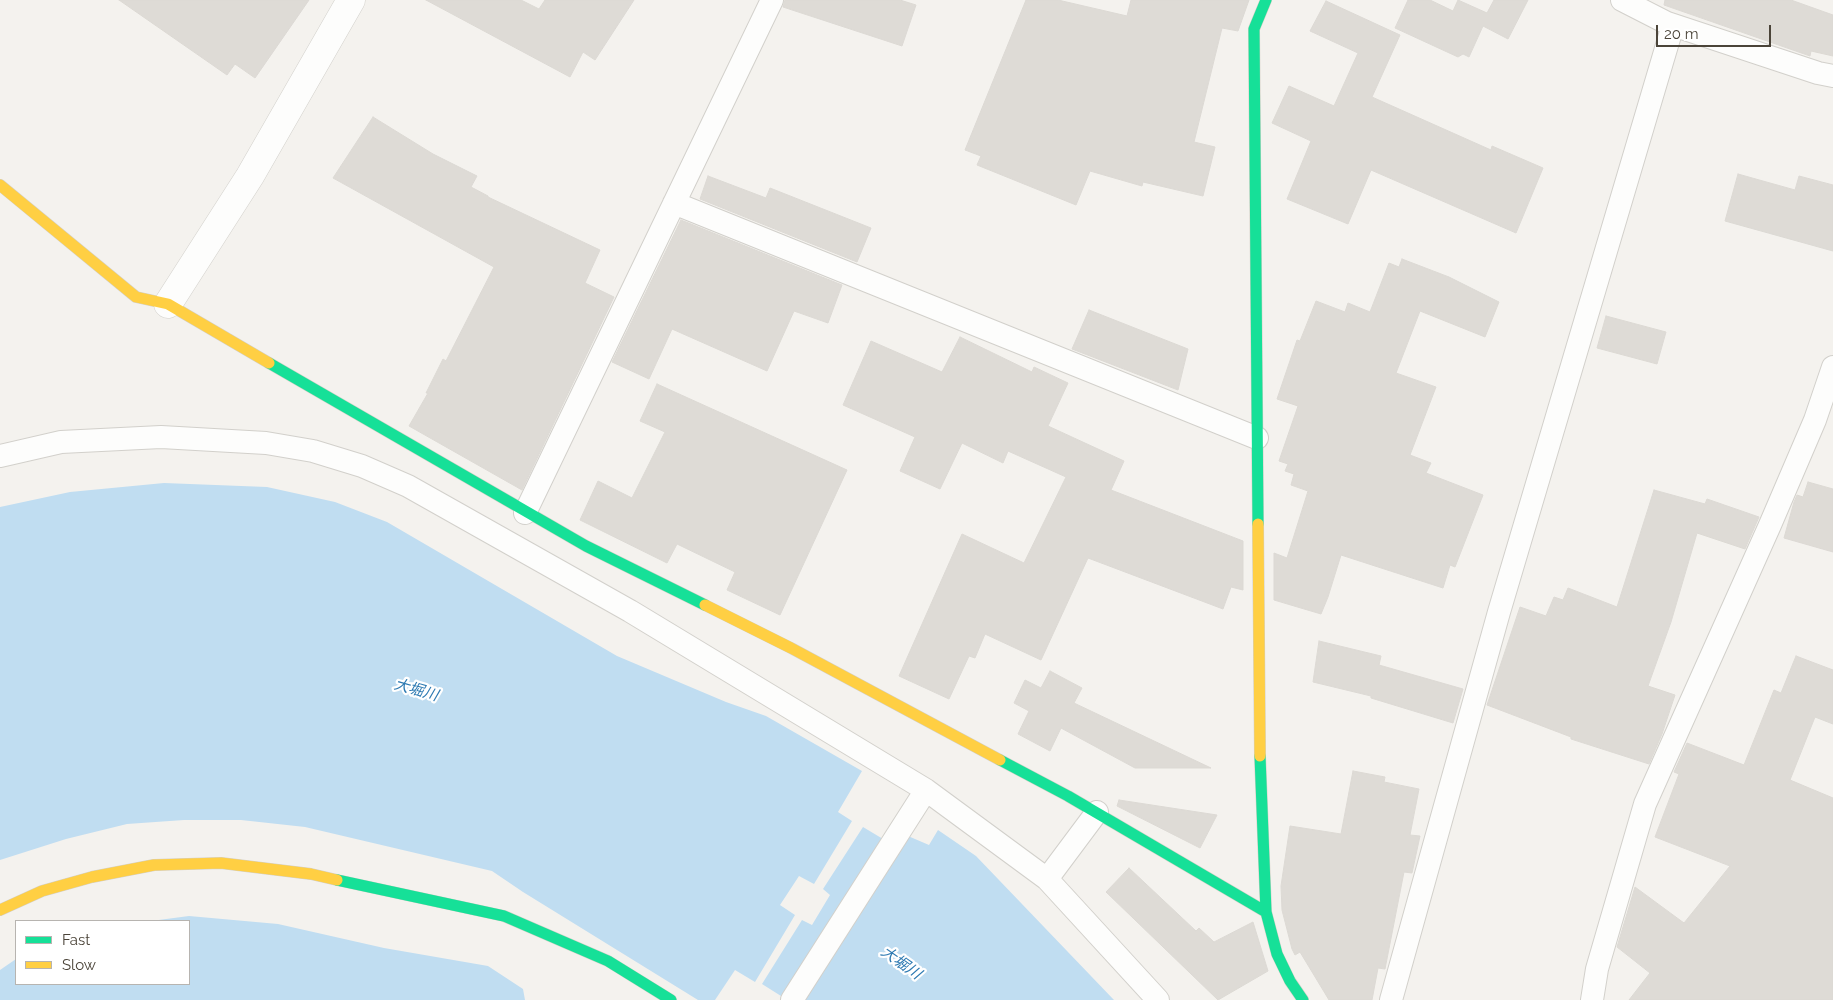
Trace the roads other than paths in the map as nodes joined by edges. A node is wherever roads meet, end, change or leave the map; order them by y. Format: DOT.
graph roads {
  1 [pos="351,0"];
  2 [pos="772,0"];
  3 [pos="1266,0"];
  4 [pos="1622,0"];
  5 [pos="1673,25"];
  6 [pos="1833,76"];
  7 [pos="0,185"];
  8 [pos="674,203"];
  9 [pos="168,304"];
  10 [pos="1833,367"];
  11 [pos="1257,438"];
  12 [pos="0,456"];
  13 [pos="526,512"];
  14 [pos="926,790"];
  15 [pos="1097,812"];
  16 [pos="1047,879"];
  17 [pos="0,910"];
  18 [pos="1266,912"];
  19 [pos="671,1000"];
  20 [pos="792,1000"];
  21 [pos="1158,1000"];
  22 [pos="1303,1000"];
  23 [pos="1391,1000"];
  24 [pos="1592,1000"];
  1 -- 9 [label="street"];
  2 -- 8 [label="lane"];
  3 -- 11 [label="street"];
  4 -- 5 [label="lane"];
  5 -- 6 [label="lane"];
  5 -- 23 [label="lane"];
  7 -- 9 [label="street"];
  8 -- 11 [label="lane"];
  8 -- 13 [label="lane"];
  9 -- 13 [label="street"];
  10 -- 24 [label="lane"];
  11 -- 18 [label="street"];
  12 -- 14 [label="lane"];
  13 -- 15 [label="street"];
  14 -- 16 [label="lane"];
  14 -- 20 [label="lane"];
  15 -- 16 [label="lane"];
  15 -- 18 [label="street"];
  16 -- 21 [label="lane"];
  17 -- 19 [label="street"];
  18 -- 22 [label="street"];
}
